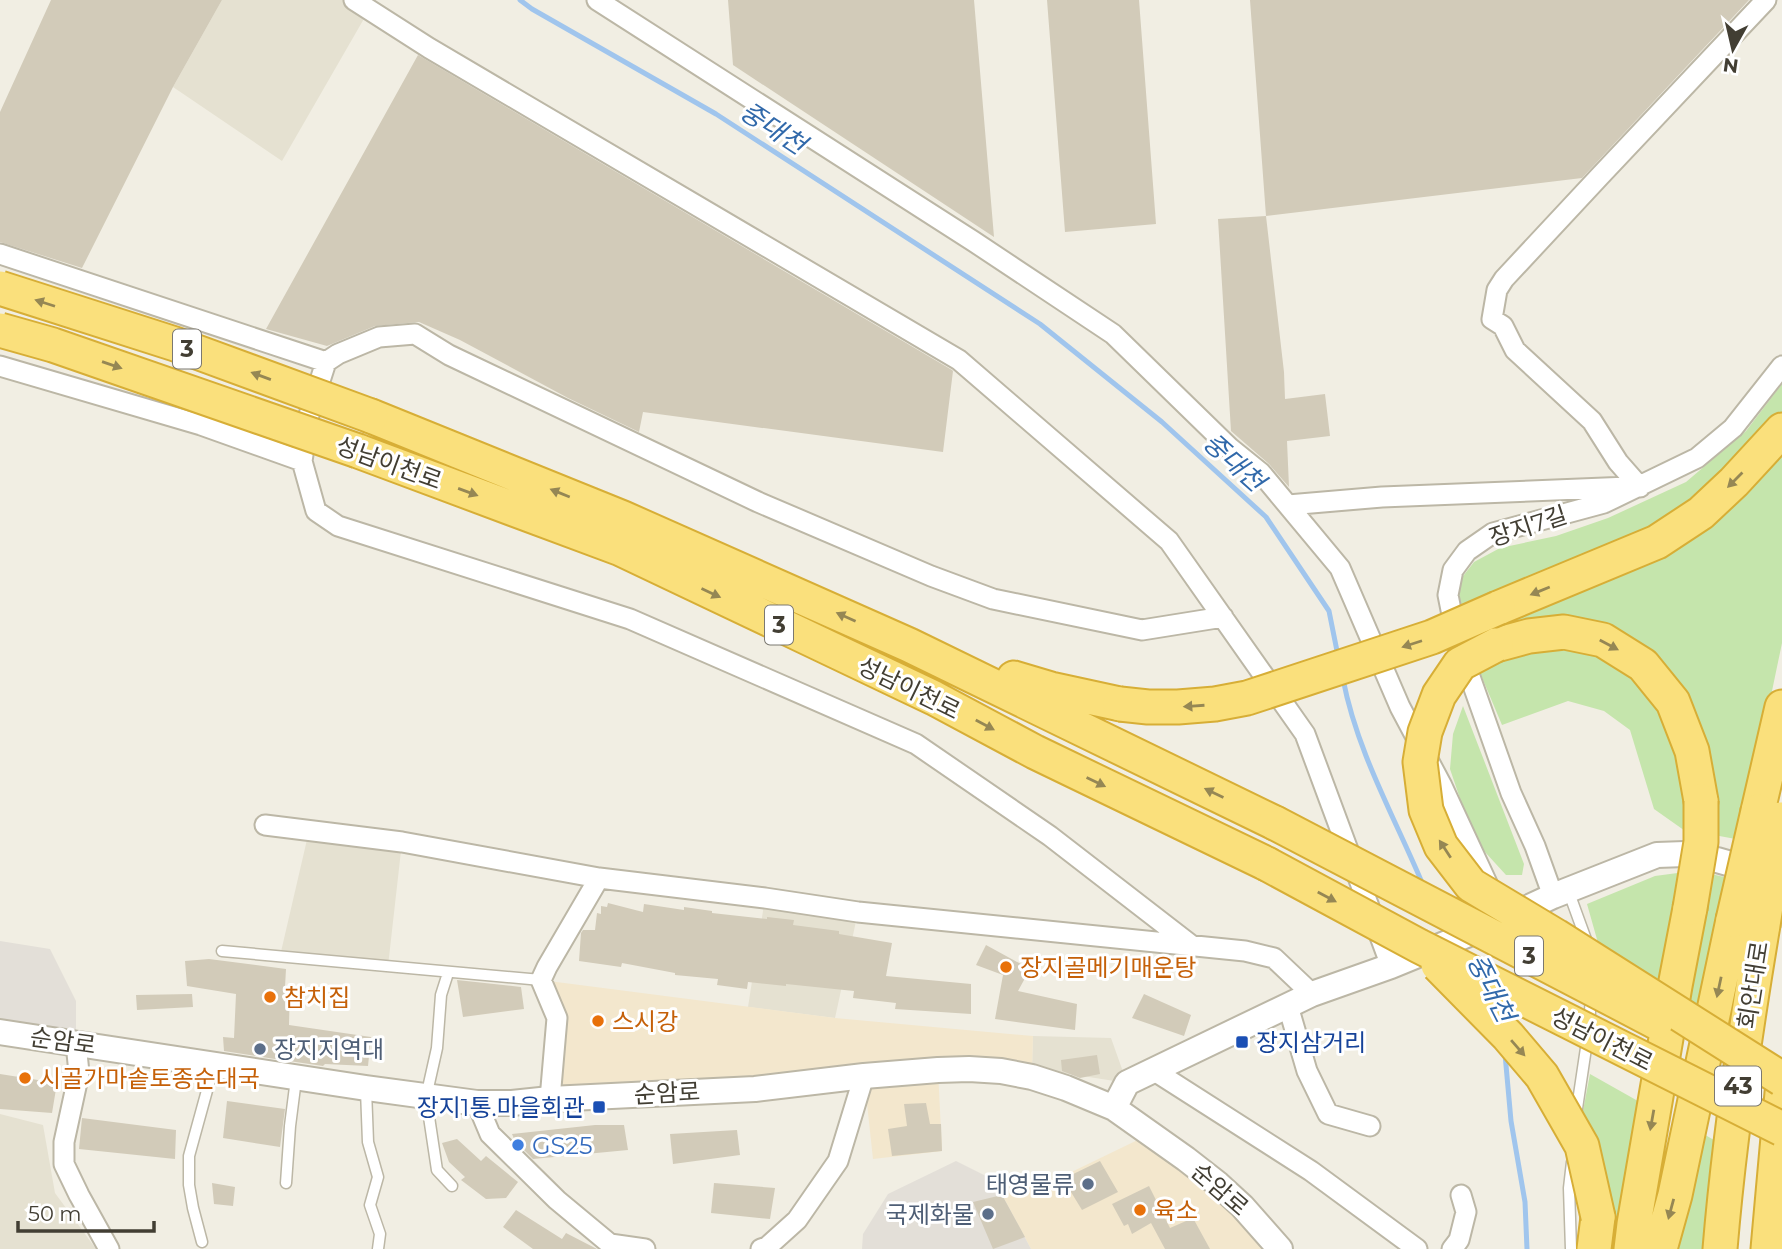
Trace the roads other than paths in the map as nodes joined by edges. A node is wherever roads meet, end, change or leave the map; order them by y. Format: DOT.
graph roads {
  1 [pos="354,0"];
  2 [pos="597,0"];
  3 [pos="1766,0"];
  4 [pos="0,254"];
  5 [pos="0,288"];
  6 [pos="0,330"];
  7 [pos="326,362"];
  8 [pos="0,366"];
  9 [pos="1782,366"];
  10 [pos="1782,430"];
  11 [pos="302,461"];
  12 [pos="1640,487"];
  13 [pos="1288,505"];
  14 [pos="1223,617"];
  15 [pos="909,645"];
  16 [pos="1782,707"];
  17 [pos="1773,812"];
  18 [pos="265,825"];
  19 [pos="599,878"];
  20 [pos="1782,878"];
  21 [pos="1561,893"];
  22 [pos="1497,922"];
  23 [pos="1759,930"];
  24 [pos="1191,945"];
  25 [pos="1419,946"];
  26 [pos="222,951"];
  27 [pos="1391,966"];
  28 [pos="1590,969"];
  29 [pos="448,972"];
  30 [pos="541,980"];
  31 [pos="1591,982"];
  32 [pos="1312,994"];
  33 [pos="1288,1006"];
  34 [pos="0,1032"];
  35 [pos="76,1044"];
  36 [pos="214,1064"];
  37 [pos="1153,1070"];
  38 [pos="864,1076"];
  39 [pos="296,1078"];
  40 [pos="1782,1079"];
  41 [pos="366,1088"];
  42 [pos="1782,1091"];
  43 [pos="426,1097"];
  44 [pos="550,1099"];
  45 [pos="477,1103"];
  46 [pos="1114,1108"];
  47 [pos="1370,1126"];
  48 [pos="1782,1129"];
  49 [pos="286,1183"];
  50 [pos="452,1186"];
  51 [pos="1461,1195"];
  52 [pos="202,1242"];
  53 [pos="612,1247"];
  54 [pos="108,1249"];
  55 [pos="377,1249"];
  56 [pos="645,1249"];
  57 [pos="761,1249"];
  58 [pos="1280,1249"];
  59 [pos="1417,1249"];
  60 [pos="1452,1249"];
  61 [pos="1571,1249"];
  62 [pos="1594,1249"];
  63 [pos="1631,1249"];
  64 [pos="1660,1249"];
  65 [pos="1720,1249"];
  66 [pos="1742,1249"];
  67 [pos="1769,1249"];
  1 -- 14 [label="street"];
  2 -- 13 [label="street"];
  3 -- 12 [label="street"];
  4 -- 7 [label="street"];
  15 -- 5 [label="highway, 성남이천로 / 3, one-way, bridge"];
  6 -- 25 [label="highway, 성남이천로 / 3, one-way, bridge"];
  7 -- 11 [label="street"];
  7 -- 14 [label="street"];
  8 -- 11 [label="street"];
  9 -- 12 [label="street, 장지7길"];
  10 -- 15 [label="highway, one-way, bridge"];
  11 -- 24 [label="street"];
  12 -- 13 [label="street"];
  12 -- 21 [label="street, 장지7길"];
  13 -- 22 [label="street"];
  14 -- 27 [label="street"];
  42 -- 15 [label="highway, 성남이천로 / 3, one-way, bridge"];
  16 -- 17 [label="highway"];
  17 -- 23 [label="highway, bridge"];
  18 -- 19 [label="street"];
  19 -- 24 [label="street"];
  19 -- 30 [label="street"];
  20 -- 21 [label="street"];
  21 -- 22 [label="street"];
  21 -- 28 [label="lane"];
  22 -- 27 [label="street, bridge"];
  23 -- 64 [label="highway, one-way"];
  23 -- 65 [label="highway, 회안대로 / 43"];
  23 -- 66 [label="highway, 회안대로 / 43"];
  24 -- 32 [label="street"];
  25 -- 48 [label="highway, 성남이천로 / 3, bridge"];
  25 -- 62 [label="highway, one-way, bridge"];
  26 -- 29 [label="lane"];
  27 -- 32 [label="street"];
  29 -- 30 [label="lane"];
  29 -- 43 [label="lane"];
  30 -- 44 [label="street"];
  31 -- 61 [label="lane"];
  32 -- 33 [label="street"];
  33 -- 37 [label="street"];
  33 -- 47 [label="street"];
  34 -- 35 [label="street, 순암로"];
  35 -- 36 [label="street, 순암로"];
  35 -- 54 [label="street"];
  36 -- 39 [label="street, 순암로"];
  36 -- 52 [label="lane"];
  37 -- 46 [label="street"];
  37 -- 59 [label="street"];
  38 -- 44 [label="street, 순암로"];
  38 -- 46 [label="street, 순암로"];
  38 -- 57 [label="street"];
  39 -- 41 [label="street, 순암로"];
  39 -- 49 [label="lane"];
  40 -- 63 [label="highway, one-way, bridge"];
  41 -- 43 [label="street, 순암로"];
  41 -- 55 [label="lane"];
  42 -- 67 [label="highway"];
  43 -- 45 [label="street, 순암로"];
  43 -- 50 [label="lane"];
  44 -- 45 [label="street, 순암로"];
  45 -- 53 [label="street"];
  46 -- 58 [label="street, 순암로"];
  51 -- 60 [label="street"];
  53 -- 56 [label="street"];
}
